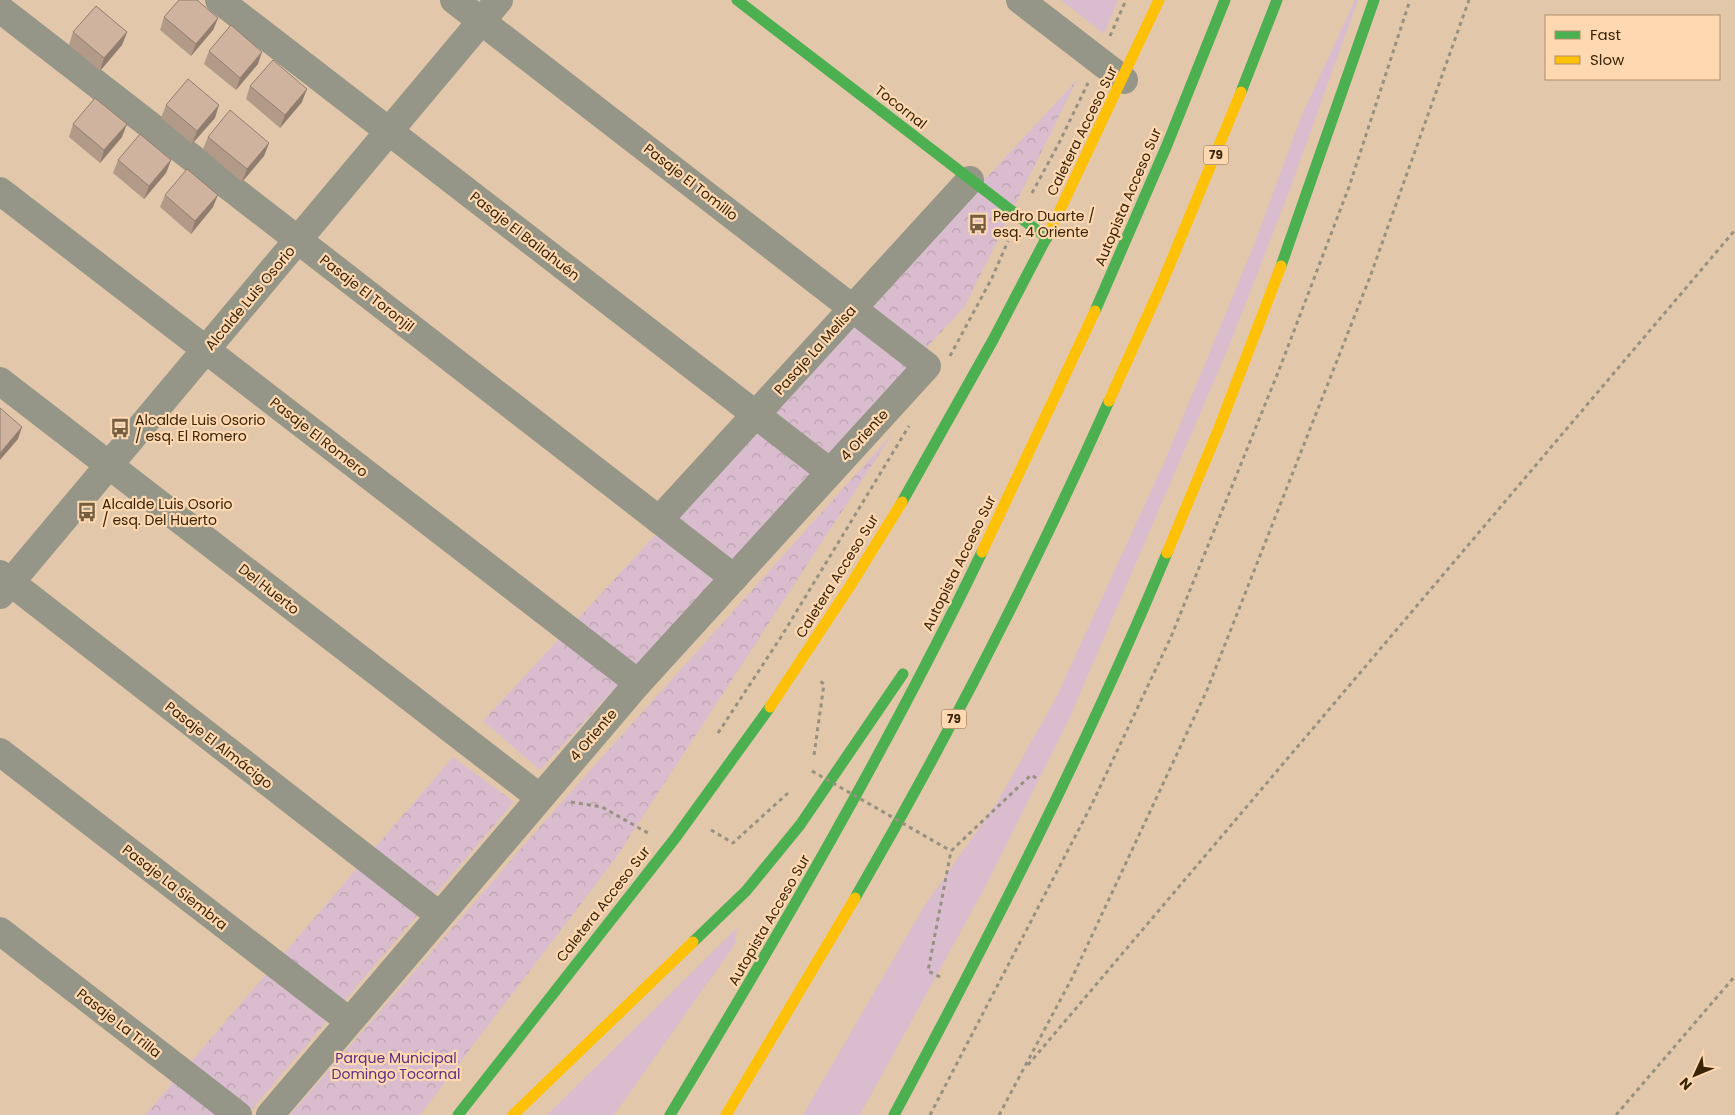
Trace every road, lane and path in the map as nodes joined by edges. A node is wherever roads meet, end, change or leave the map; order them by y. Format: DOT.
graph roads {
  1 [pos="219,0"];
  2 [pos="454,0"];
  3 [pos="499,0"];
  4 [pos="737,0"];
  5 [pos="1020,0"];
  6 [pos="1126,0"];
  7 [pos="1159,0"];
  8 [pos="1225,0"];
  9 [pos="1277,0"];
  10 [pos="1374,0"];
  11 [pos="1470,0"];
  12 [pos="0,9"];
  13 [pos="482,21"];
  14 [pos="1099,61"];
  15 [pos="1124,80"];
  16 [pos="389,131"];
  17 [pos="970,180"];
  18 [pos="0,191"];
  19 [pos="1019,217"];
  20 [pos="1735,230"];
  21 [pos="1047,238"];
  22 [pos="298,240"];
  23 [pos="854,307"];
  24 [pos="206,350"];
  25 [pos="938,362"];
  26 [pos="0,381"];
  27 [pos="756,414"];
  28 [pos="911,424"];
  29 [pos="110,465"];
  30 [pos="830,472"];
  31 [pos="659,520"];
  32 [pos="975,567"];
  33 [pos="734,578"];
  34 [pos="4,584"];
  35 [pos="922,645"];
  36 [pos="911,661"];
  37 [pos="638,683"];
  38 [pos="824,684"];
  39 [pos="713,740"];
  40 [pos="0,752"];
  41 [pos="812,771"];
  42 [pos="805,778"];
  43 [pos="1024,782"];
  44 [pos="791,791"];
  45 [pos="539,797"];
  46 [pos="654,825"];
  47 [pos="648,833"];
  48 [pos="642,840"];
  49 [pos="733,843"];
  50 [pos="668,844"];
  51 [pos="951,851"];
  52 [pos="439,915"];
  53 [pos="0,931"];
  54 [pos="930,964"];
  55 [pos="1735,976"];
  56 [pos="349,1022"];
  57 [pos="1023,1070"];
  58 [pos="238,1115"];
  59 [pos="270,1115"];
  60 [pos="458,1115"];
  61 [pos="513,1115"];
  62 [pos="670,1115"];
  63 [pos="726,1115"];
  64 [pos="894,1115"];
  65 [pos="999,1115"];
  66 [pos="1616,1115"];
  1 -- 16 [label="street, Pasaje El Bailahuén"];
  2 -- 13 [label="street, Pasaje El Tomillo"];
  3 -- 13 [label="street, Alcalde Luis Osorio"];
  4 -- 17 [label="main road, Tocornal"];
  5 -- 14 [label="street"];
  6 -- 14 [label="path"];
  7 -- 15 [label="main road, Caletera Acceso Sur"];
  8 -- 32 [label="main road, Autopista Acceso Sur"];
  9 -- 63 [label="main road, 79"];
  10 -- 64 [label="main road"];
  11 -- 57 [label="path"];
  12 -- 22 [label="street, Pasaje El Toronjil"];
  13 -- 16 [label="street, Alcalde Luis Osorio"];
  13 -- 23 [label="street, Pasaje El Tomillo"];
  14 -- 15 [label="street"];
  14 -- 19 [label="path"];
  15 -- 21 [label="main road, Caletera Acceso Sur"];
  16 -- 22 [label="street, Alcalde Luis Osorio"];
  16 -- 27 [label="street, Pasaje El Bailahuén"];
  17 -- 19 [label="main road, Tocornal"];
  17 -- 23 [label="street, Pasaje La Melisa"];
  18 -- 24 [label="street, Pasaje El Romero"];
  19 -- 21 [label="main road, Tocornal"];
  19 -- 25 [label="path"];
  20 -- 57 [label="path"];
  21 -- 50 [label="main road, Caletera Acceso Sur"];
  22 -- 24 [label="street, Alcalde Luis Osorio"];
  22 -- 31 [label="street, Pasaje El Toronjil"];
  23 -- 25 [label="street, Pasaje El Tomillo"];
  23 -- 27 [label="street, Pasaje La Melisa"];
  24 -- 29 [label="street, Alcalde Luis Osorio"];
  24 -- 37 [label="street, Pasaje El Romero"];
  25 -- 30 [label="street, 4 Oriente"];
  26 -- 29 [label="street, Del Huerto"];
  27 -- 30 [label="street, Pasaje El Bailahuén"];
  27 -- 31 [label="street, Pasaje La Melisa"];
  28 -- 39 [label="path"];
  29 -- 34 [label="street, Alcalde Luis Osorio"];
  29 -- 45 [label="street, Del Huerto"];
  30 -- 33 [label="street, 4 Oriente"];
  31 -- 33 [label="street, Pasaje El Toronjil"];
  32 -- 35 [label="main road"];
  32 -- 62 [label="main road, Autopista Acceso Sur"];
  33 -- 37 [label="street, 4 Oriente"];
  34 -- 52 [label="street, Pasaje El Almácigo"];
  36 -- 61 [label="main road"];
  37 -- 45 [label="street, 4 Oriente"];
  38 -- 41 [label="path"];
  40 -- 56 [label="street, Pasaje La Siembra"];
  41 -- 42 [label="path"];
  41 -- 51 [label="path, bridge"];
  43 -- 51 [label="path"];
  44 -- 49 [label="path"];
  45 -- 47 [label="path"];
  45 -- 52 [label="street, 4 Oriente"];
  46 -- 47 [label="path"];
  47 -- 48 [label="path"];
  47 -- 50 [label="path"];
  50 -- 60 [label="main road, Caletera Acceso Sur"];
  51 -- 54 [label="path"];
  52 -- 56 [label="street, 4 Oriente"];
  53 -- 58 [label="street, Pasaje La Trilla"];
  55 -- 66 [label="path"];
  56 -- 59 [label="street, 4 Oriente"];
  57 -- 65 [label="path"];
}
